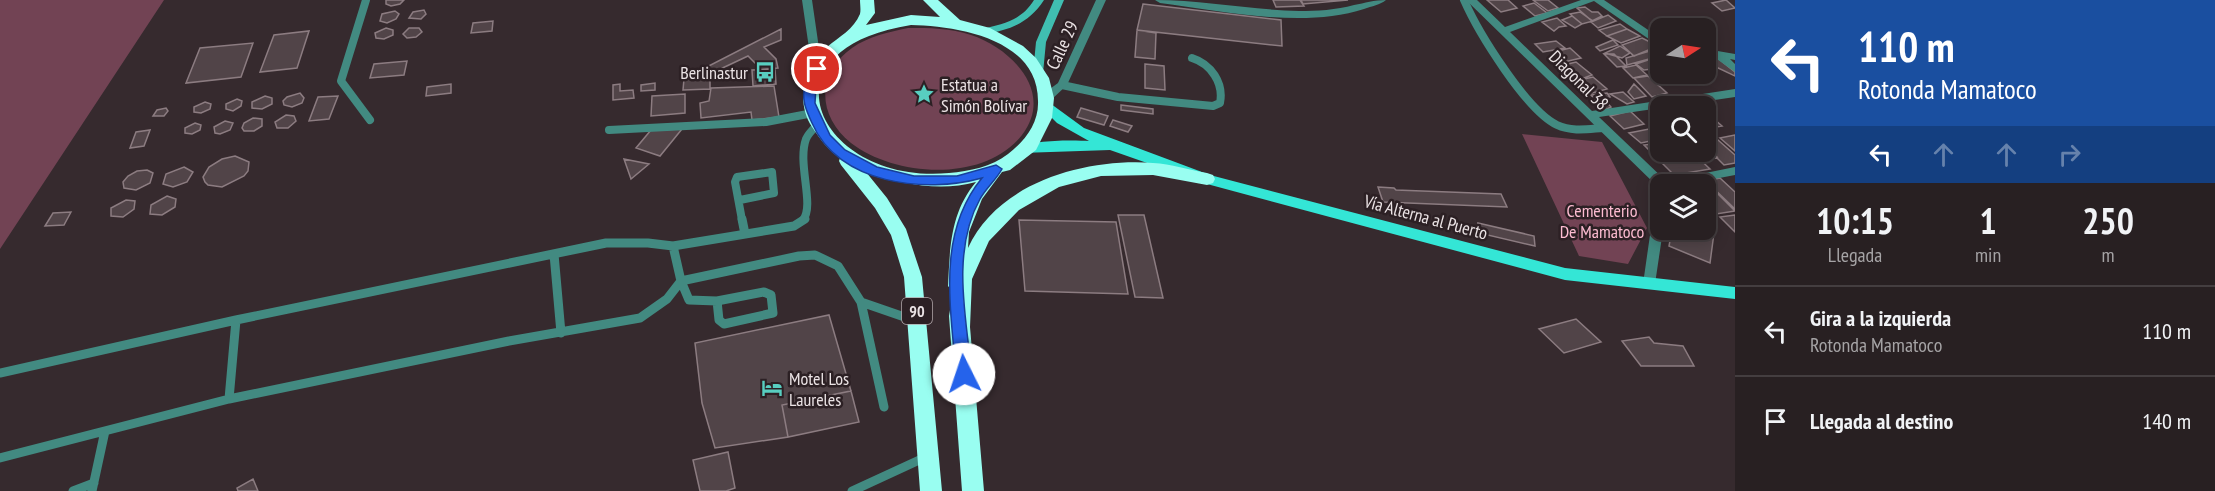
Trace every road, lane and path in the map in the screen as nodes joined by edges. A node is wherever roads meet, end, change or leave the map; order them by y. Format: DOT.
graph roads {
  1 [pos="366,0"];
  2 [pos="807,0"];
  3 [pos="867,0"];
  4 [pos="930,0"];
  5 [pos="1040,0"];
  6 [pos="1059,0"];
  7 [pos="1101,0"];
  8 [pos="1160,0"];
  9 [pos="1254,0"];
  10 [pos="1381,0"];
  11 [pos="1464,0"];
  12 [pos="1471,0"];
  13 [pos="1590,0"];
  14 [pos="1598,0"];
  15 [pos="1257,12"];
  16 [pos="955,22"];
  17 [pos="984,30"];
  18 [pos="1505,30"];
  19 [pos="1650,35"];
  20 [pos="850,37"];
  21 [pos="1716,53"];
  22 [pos="1716,56"];
  23 [pos="1735,57"];
  24 [pos="1192,58"];
  25 [pos="817,69"];
  26 [pos="1735,69"];
  27 [pos="1038,72"];
  28 [pos="1062,85"];
  29 [pos="1735,93"];
  30 [pos="1047,102"];
  31 [pos="1589,116"];
  32 [pos="815,119"];
  33 [pos="370,120"];
  34 [pos="1603,128"];
  35 [pos="609,130"];
  36 [pos="1115,146"];
  37 [pos="1026,150"];
  38 [pos="840,153"];
  39 [pos="996,169"];
  40 [pos="1735,171"];
  41 [pos="1651,174"];
  42 [pos="1716,175"];
  43 [pos="1207,179"];
  44 [pos="740,200"];
  45 [pos="745,234"];
  46 [pos="1655,240"];
  47 [pos="673,246"];
  48 [pos="555,254"];
  49 [pos="681,281"];
  50 [pos="1649,284"];
  51 [pos="1735,293"];
  52 [pos="717,299"];
  53 [pos="861,302"];
  54 [pos="236,320"];
  55 [pos="918,321"];
  56 [pos="960,327"];
  57 [pos="561,333"];
  58 [pos="0,373"];
  59 [pos="229,399"];
  60 [pos="884,407"];
  61 [pos="105,431"];
  62 [pos="928,455"];
  63 [pos="0,458"];
  64 [pos="93,487"];
  65 [pos="73,491"];
  66 [pos="852,491"];
  67 [pos="931,491"];
  68 [pos="974,491"];
  1 -- 33 [label="lane"];
  2 -- 25 [label="street"];
  3 -- 20 [label="highway"];
  4 -- 16 [label="highway"];
  5 -- 17 [label="main road"];
  6 -- 27 [label="main road"];
  7 -- 28 [label="street, Calle 29"];
  8 -- 15 [label="street"];
  9 -- 15 [label="street"];
  10 -- 15 [label="street"];
  11 -- 34 [label="lane"];
  12 -- 18 [label="street, Diagonal 38"];
  13 -- 18 [label="street"];
  14 -- 19 [label="street"];
  16 -- 17 [label="highway"];
  16 -- 20 [label="highway"];
  17 -- 27 [label="highway"];
  18 -- 31 [label="street, Diagonal 38"];
  20 -- 25 [label="highway"];
  21 -- 23 [label="street"];
  22 -- 26 [label="street"];
  24 -- 28 [label="lane"];
  25 -- 32 [label="highway"];
  27 -- 30 [label="highway"];
  28 -- 30 [label="street, Calle 29"];
  29 -- 31 [label="street"];
  30 -- 36 [label="main road, Vía Alterna al Puerto"];
  30 -- 37 [label="highway, 90"];
  31 -- 34 [label="street, Diagonal 38"];
  32 -- 35 [label="lane"];
  32 -- 38 [label="highway, 90"];
  32 -- 45 [label="lane"];
  34 -- 41 [label="street, Diagonal 38"];
  36 -- 37 [label="main road, Vía Alterna al Puerto"];
  36 -- 43 [label="main road, Vía Alterna al Puerto"];
  37 -- 39 [label="highway, 90"];
  38 -- 39 [label="highway, 90"];
  38 -- 55 [label="highway, 90"];
  39 -- 56 [label="highway, 90"];
  40 -- 42 [label="street"];
  43 -- 50 [label="main road, Vía Alterna al Puerto"];
  43 -- 56 [label="highway"];
  44 -- 44 [label="lane"];
  44 -- 45 [label="lane"];
  45 -- 47 [label="lane"];
  46 -- 50 [label="street"];
  47 -- 48 [label="lane"];
  47 -- 49 [label="lane"];
  48 -- 54 [label="lane"];
  48 -- 57 [label="lane"];
  49 -- 52 [label="lane"];
  49 -- 53 [label="lane"];
  49 -- 57 [label="lane"];
  50 -- 51 [label="main road, Vía Alterna al Puerto"];
  52 -- 52 [label="lane"];
  53 -- 55 [label="lane"];
  53 -- 60 [label="lane"];
  54 -- 58 [label="lane"];
  54 -- 59 [label="lane"];
  55 -- 62 [label="highway, 90"];
  56 -- 68 [label="highway, 90"];
  57 -- 59 [label="lane"];
  59 -- 61 [label="lane"];
  61 -- 63 [label="lane"];
  61 -- 64 [label="lane"];
  62 -- 66 [label="lane"];
  62 -- 67 [label="highway, 90"];
  64 -- 65 [label="lane"];
}
